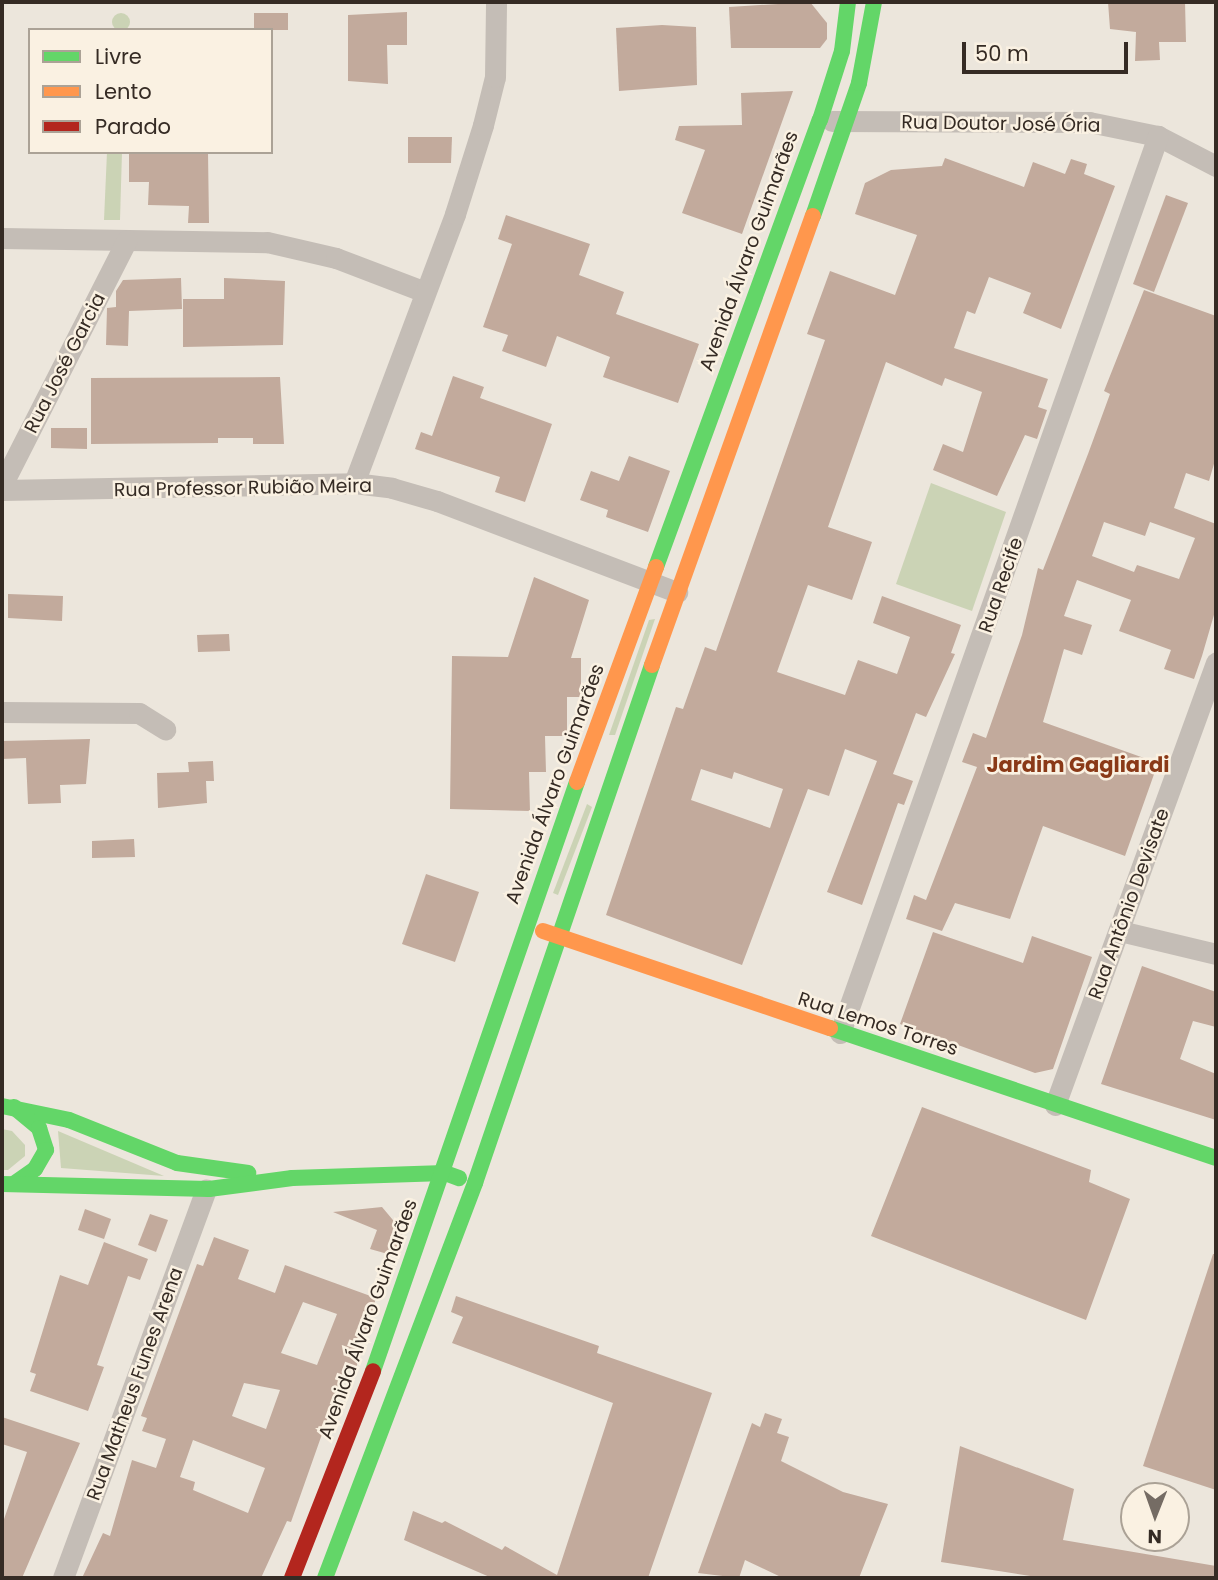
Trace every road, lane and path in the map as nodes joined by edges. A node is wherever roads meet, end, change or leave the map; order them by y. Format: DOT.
graph roads {
  1 [pos="496,2"];
  2 [pos="848,2"];
  3 [pos="874,2"];
  4 [pos="820,120"];
  5 [pos="846,122"];
  6 [pos="1158,136"];
  7 [pos="1216,166"];
  8 [pos="2,238"];
  9 [pos="127,240"];
  10 [pos="425,292"];
  11 [pos="355,483"];
  12 [pos="2,488"];
  13 [pos="649,583"];
  14 [pos="677,592"];
  15 [pos="1216,662"];
  16 [pos="2,712"];
  17 [pos="165,729"];
  18 [pos="591,743"];
  19 [pos="621,754"];
  20 [pos="527,925"];
  21 [pos="1120,931"];
  22 [pos="559,936"];
  23 [pos="1216,954"];
  24 [pos="840,1033"];
  25 [pos="1055,1105"];
  26 [pos="7,1106"];
  27 [pos="1216,1158"];
  28 [pos="445,1173"];
  29 [pos="292,1178"];
  30 [pos="8,1183"];
  31 [pos="475,1183"];
  32 [pos="206,1189"];
  33 [pos="63,1578"];
  34 [pos="292,1578"];
  35 [pos="325,1578"];
  1 -- 10 [label="street"];
  2 -- 4 [label="street, Avenida Álvaro Guimarães"];
  3 -- 5 [label="street"];
  4 -- 5 [label="street, Rua Doutor José Ória"];
  4 -- 13 [label="street, Avenida Álvaro Guimarães"];
  5 -- 6 [label="street, Rua Doutor José Ória"];
  5 -- 14 [label="street"];
  6 -- 7 [label="street, Rua Doutor José Ória"];
  6 -- 24 [label="street, Rua Recife"];
  8 -- 9 [label="street"];
  9 -- 10 [label="street"];
  9 -- 12 [label="street, Rua José Garcia"];
  10 -- 11 [label="street"];
  11 -- 12 [label="street, Rua Professor Rubião Meira"];
  11 -- 13 [label="street, Rua Professor Rubião Meira"];
  13 -- 14 [label="street, Rua Professor Rubião Meira"];
  13 -- 18 [label="street, Avenida Álvaro Guimarães"];
  14 -- 19 [label="street"];
  15 -- 21 [label="street, Rua Antônio Devisate"];
  16 -- 17 [label="street"];
  18 -- 19 [label="street"];
  18 -- 20 [label="street, Avenida Álvaro Guimarães"];
  19 -- 22 [label="street"];
  20 -- 22 [label="street, Rua Lemos Torres"];
  20 -- 28 [label="street, Avenida Álvaro Guimarães"];
  21 -- 23 [label="street"];
  21 -- 25 [label="street, Rua Antônio Devisate"];
  22 -- 24 [label="street, Rua Lemos Torres"];
  22 -- 31 [label="street"];
  24 -- 25 [label="street, Rua Lemos Torres"];
  25 -- 27 [label="street, Rua Lemos Torres"];
  26 -- 29 [label="street"];
  26 -- 30 [label="street"];
  28 -- 29 [label="street"];
  28 -- 31 [label="street"];
  28 -- 34 [label="street, Avenida Álvaro Guimarães"];
  29 -- 32 [label="street"];
  30 -- 32 [label="street"];
  31 -- 35 [label="street"];
  32 -- 33 [label="street, Rua Matheus Funes Arena"];
}
